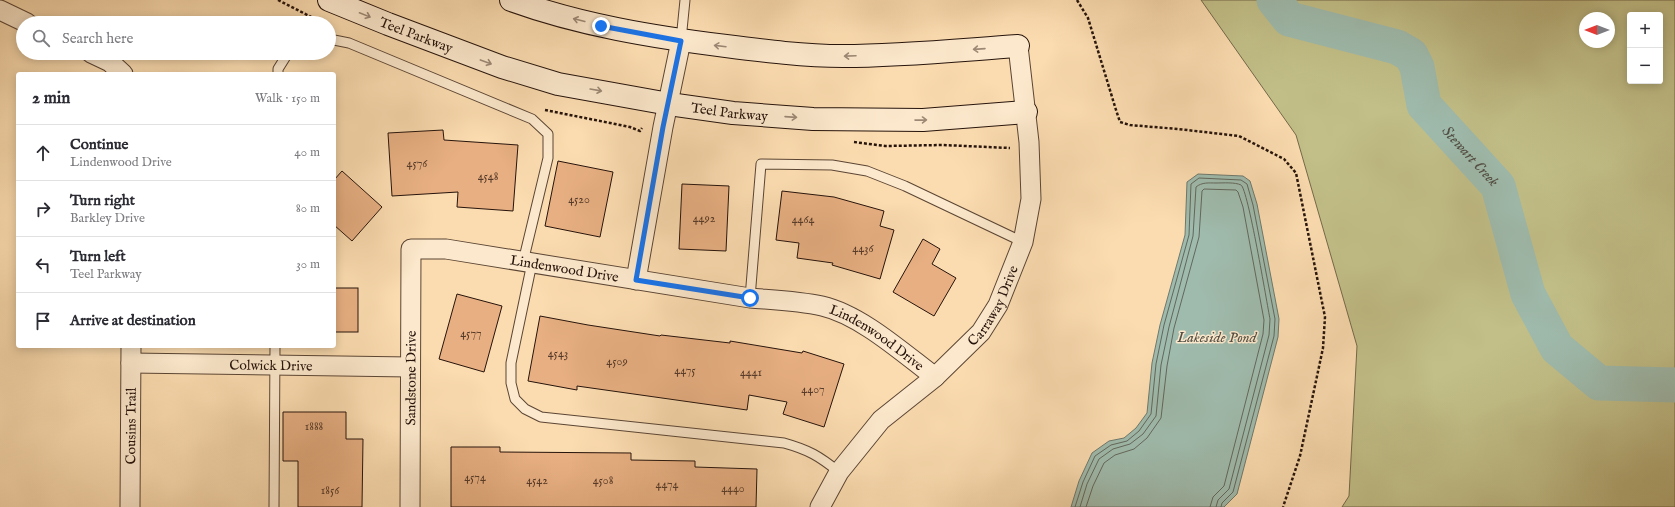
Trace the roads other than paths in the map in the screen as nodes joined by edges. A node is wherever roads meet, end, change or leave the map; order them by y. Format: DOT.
graph roads {
  1 [pos="329,0"];
  2 [pos="511,0"];
  3 [pos="685,0"];
  4 [pos="0,10"];
  5 [pos="16,18"];
  6 [pos="336,40"];
  7 [pos="681,41"];
  8 [pos="1018,46"];
  9 [pos="106,60"];
  10 [pos="284,60"];
  11 [pos="121,72"];
  12 [pos="278,72"];
  13 [pos="669,104"];
  14 [pos="1026,112"];
  15 [pos="1023,242"];
  16 [pos="411,249"];
  17 [pos="528,262"];
  18 [pos="636,280"];
  19 [pos="750,298"];
  20 [pos="275,348"];
  21 [pos="131,355"];
  22 [pos="275,366"];
  23 [pos="410,367"];
  24 [pos="935,377"];
  25 [pos="839,472"];
  26 [pos="130,507"];
  27 [pos="274,507"];
  28 [pos="410,507"];
  29 [pos="820,507"];
  1 -- 13 [label="street, Teel Parkway, one-way"];
  7 -- 2 [label="street, one-way"];
  3 -- 7 [label="lane"];
  4 -- 5 [label="street"];
  6 -- 17 [label="lane"];
  8 -- 7 [label="street, one-way"];
  7 -- 13 [label="street"];
  8 -- 14 [label="street, Carraway Drive"];
  9 -- 11 [label="street"];
  10 -- 12 [label="lane"];
  13 -- 14 [label="street, Teel Parkway, one-way"];
  13 -- 18 [label="street"];
  14 -- 15 [label="street, Carraway Drive"];
  15 -- 19 [label="lane"];
  15 -- 24 [label="street, Carraway Drive"];
  16 -- 17 [label="street, Lindenwood Drive"];
  16 -- 23 [label="street, Sandstone Drive"];
  17 -- 18 [label="street, Lindenwood Drive"];
  17 -- 25 [label="lane"];
  18 -- 19 [label="street, Lindenwood Drive"];
  19 -- 24 [label="street, Lindenwood Drive"];
  20 -- 22 [label="lane"];
  21 -- 22 [label="street, Colwick Drive"];
  21 -- 26 [label="street, Cousins Trail"];
  22 -- 23 [label="street, Colwick Drive"];
  22 -- 27 [label="lane"];
  23 -- 28 [label="street, Sandstone Drive"];
  24 -- 25 [label="street, Carraway Drive"];
  25 -- 29 [label="street, Carraway Drive"];
}
